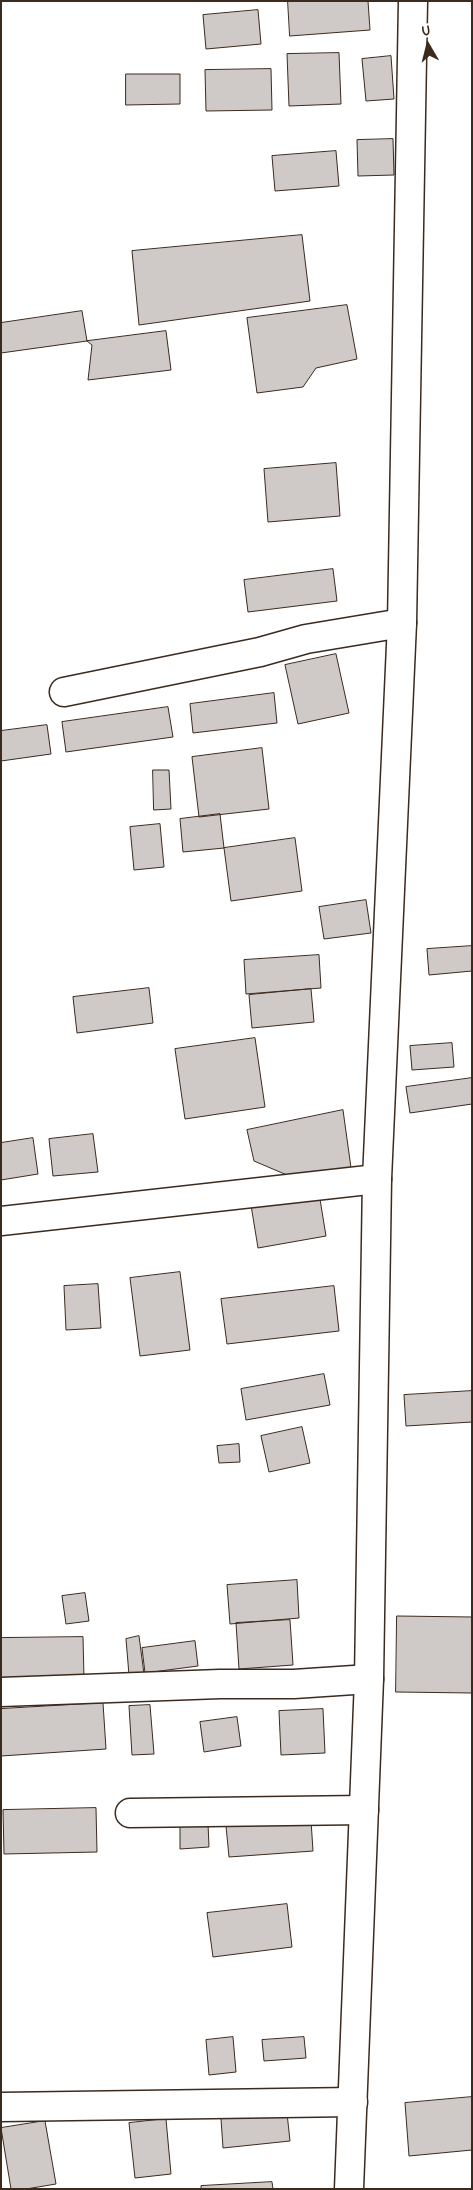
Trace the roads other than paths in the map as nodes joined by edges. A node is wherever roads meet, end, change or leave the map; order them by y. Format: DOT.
graph roads {
  1 [pos="413,1"];
  2 [pos="402,623"];
  3 [pos="64,692"];
  4 [pos="377,1179"];
  5 [pos="1,1221"];
  6 [pos="369,1679"];
  7 [pos="1,1692"];
  8 [pos="364,1810"];
  9 [pos="130,1812"];
  10 [pos="352,2102"];
  11 [pos="1,2107"];
  12 [pos="349,2189"];
  1 -- 2 [label="main road"];
  2 -- 3 [label="main road"];
  2 -- 4 [label="main road"];
  4 -- 5 [label="main road"];
  4 -- 6 [label="main road"];
  6 -- 7 [label="main road"];
  6 -- 8 [label="main road"];
  8 -- 9 [label="main road"];
  8 -- 10 [label="main road"];
  10 -- 11 [label="main road"];
  10 -- 12 [label="main road"];
}
